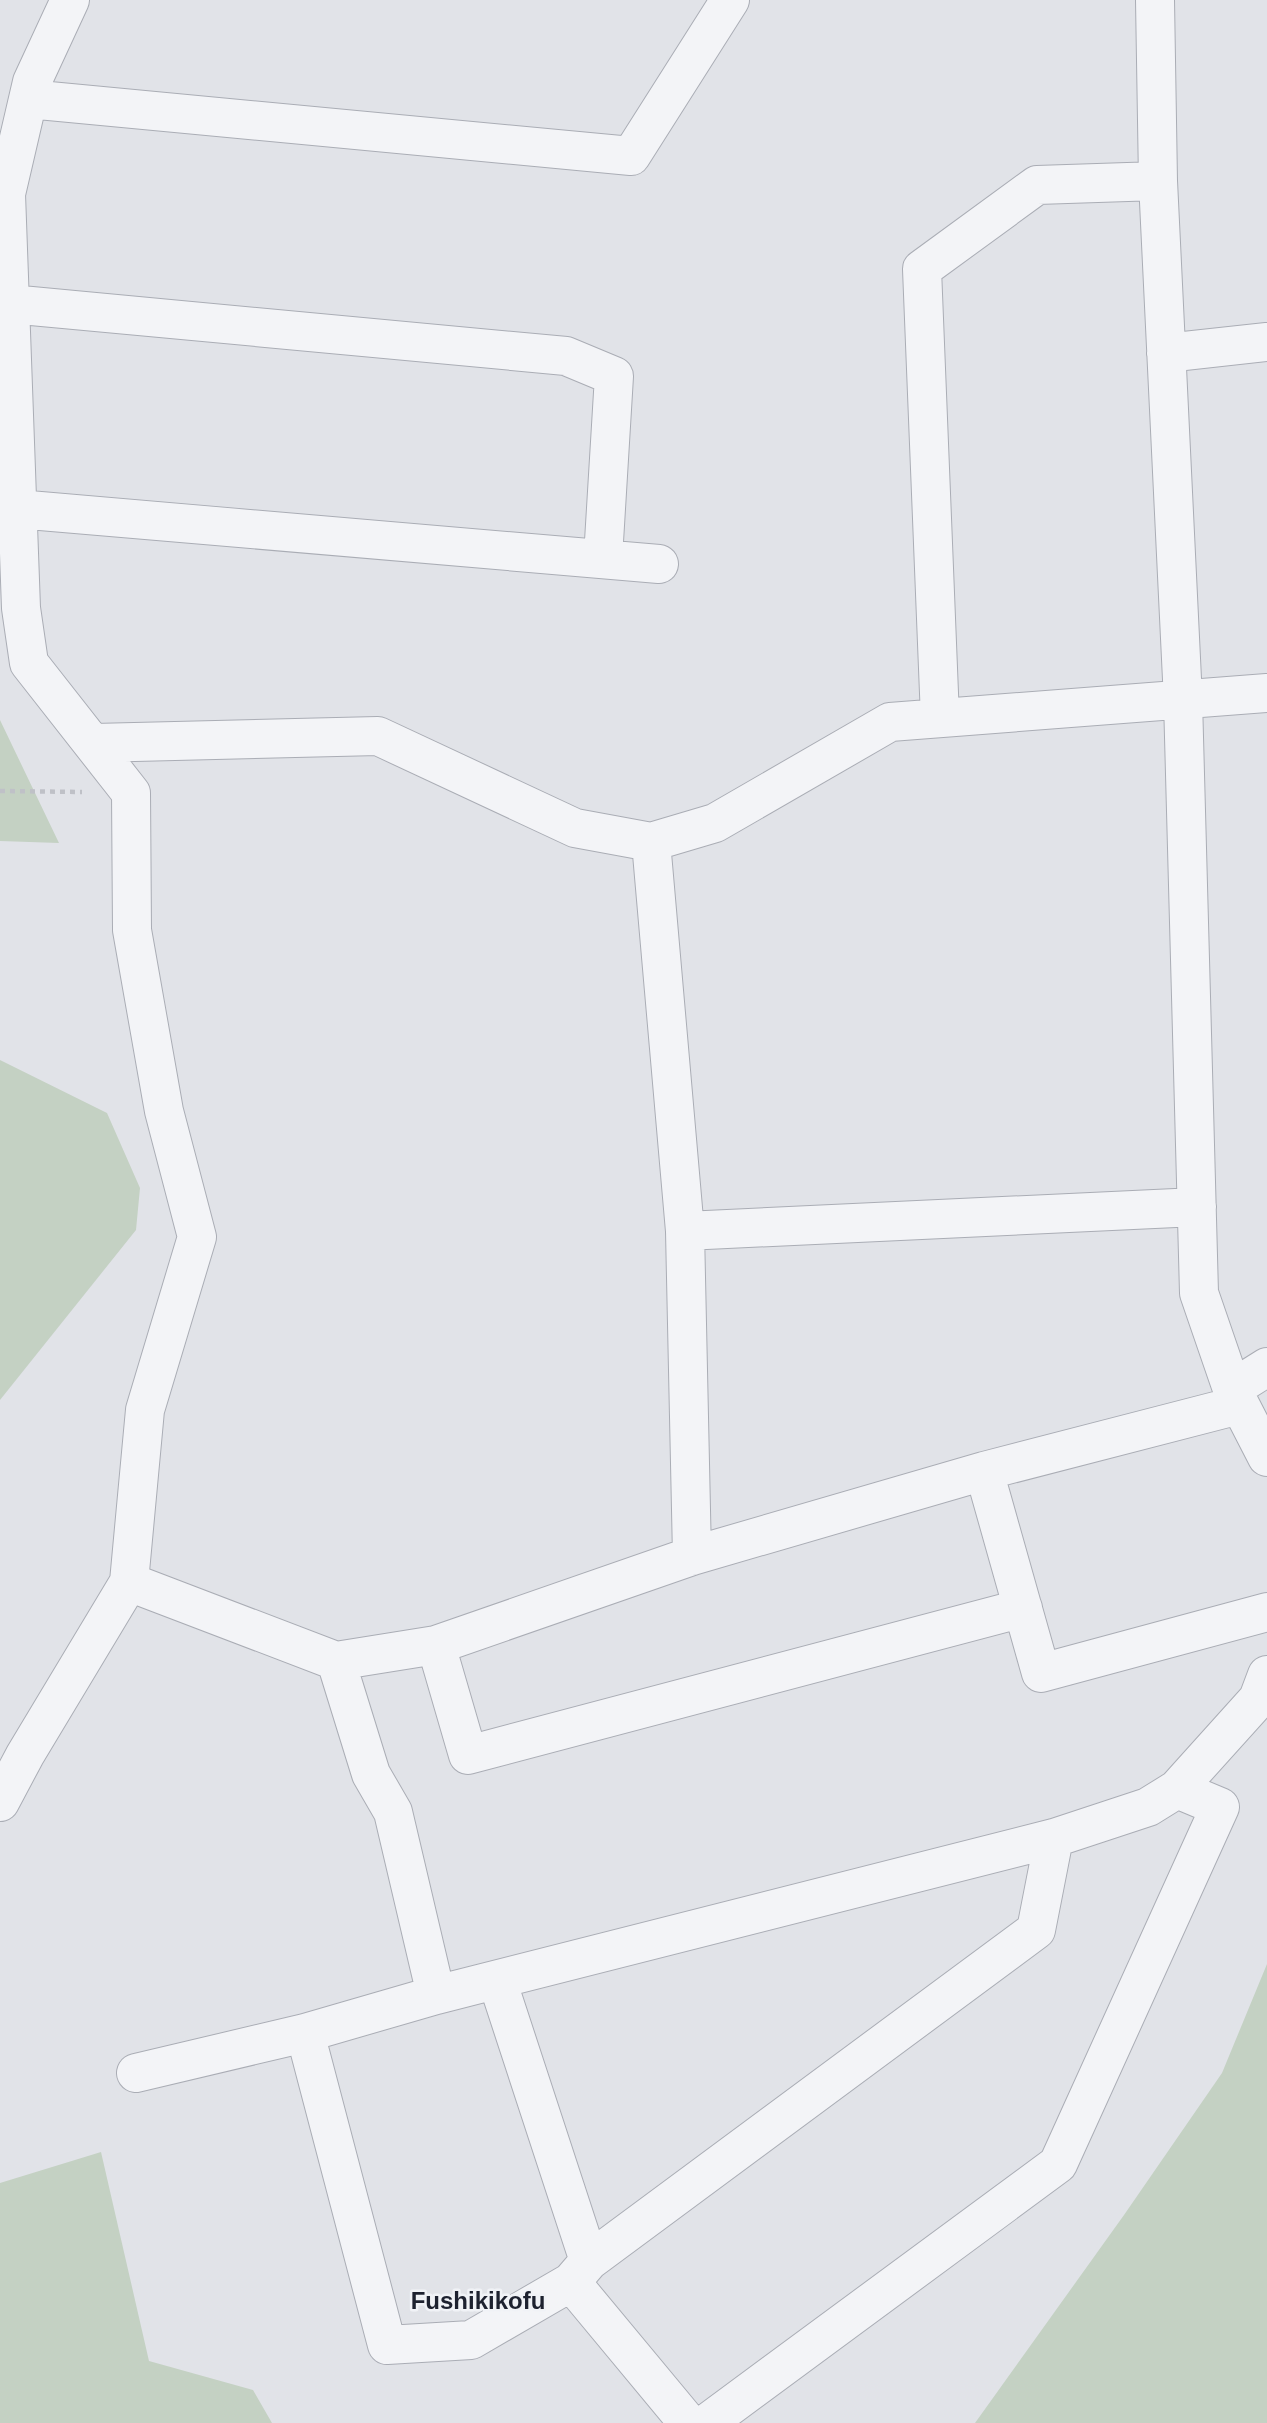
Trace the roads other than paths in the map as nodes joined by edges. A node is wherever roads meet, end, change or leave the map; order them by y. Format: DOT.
graph roads {
  1 [pos="70,0"];
  2 [pos="730,0"];
  3 [pos="1155,0"];
  4 [pos="28,99"];
  5 [pos="1158,181"];
  6 [pos="10,304"];
  7 [pos="1267,342"];
  8 [pos="1166,353"];
  9 [pos="18,509"];
  10 [pos="603,558"];
  11 [pos="659,564"];
  12 [pos="11,611"];
  13 [pos="1267,692"];
  14 [pos="1183,700"];
  15 [pos="940,718"];
  16 [pos="94,743"];
  17 [pos="651,842"];
  18 [pos="1197,1207"];
  19 [pos="685,1231"];
  20 [pos="1267,1367"];
  21 [pos="1236,1397"];
  22 [pos="1267,1457"];
  23 [pos="984,1471"];
  24 [pos="692,1556"];
  25 [pos="129,1582"];
  26 [pos="1023,1608"];
  27 [pos="1267,1612"];
  28 [pos="436,1645"];
  29 [pos="335,1661"];
  30 [pos="1267,1675"];
  31 [pos="1177,1789"];
  32 [pos="0,1802"];
  33 [pos="1054,1838"];
  34 [pos="497,1980"];
  35 [pos="436,1995"];
  36 [pos="305,2033"];
  37 [pos="136,2073"];
  38 [pos="580,2272"];
  39 [pos="688,2423"];
  40 [pos="707,2423"];
  1 -- 4 [label="street"];
  2 -- 4 [label="street"];
  3 -- 5 [label="street"];
  4 -- 6 [label="street"];
  5 -- 8 [label="street"];
  5 -- 15 [label="street"];
  6 -- 9 [label="street"];
  6 -- 10 [label="street"];
  7 -- 8 [label="street"];
  8 -- 14 [label="street"];
  9 -- 10 [label="street"];
  9 -- 12 [label="street"];
  10 -- 11 [label="street"];
  12 -- 16 [label="street"];
  13 -- 14 [label="street"];
  14 -- 15 [label="street"];
  14 -- 18 [label="street"];
  15 -- 17 [label="street"];
  16 -- 17 [label="street"];
  16 -- 25 [label="street"];
  17 -- 19 [label="street"];
  18 -- 19 [label="street"];
  18 -- 21 [label="street"];
  19 -- 24 [label="street"];
  20 -- 21 [label="street"];
  21 -- 22 [label="street"];
  21 -- 23 [label="street"];
  23 -- 24 [label="street"];
  23 -- 26 [label="street"];
  24 -- 28 [label="street"];
  25 -- 29 [label="street"];
  25 -- 32 [label="street"];
  26 -- 27 [label="street"];
  26 -- 28 [label="street"];
  28 -- 29 [label="street"];
  29 -- 35 [label="street"];
  30 -- 31 [label="street"];
  31 -- 33 [label="street"];
  31 -- 40 [label="street"];
  33 -- 34 [label="street"];
  33 -- 38 [label="street"];
  34 -- 35 [label="street"];
  34 -- 38 [label="street"];
  35 -- 36 [label="street"];
  36 -- 37 [label="street"];
  36 -- 38 [label="street"];
  38 -- 39 [label="street"];
}
